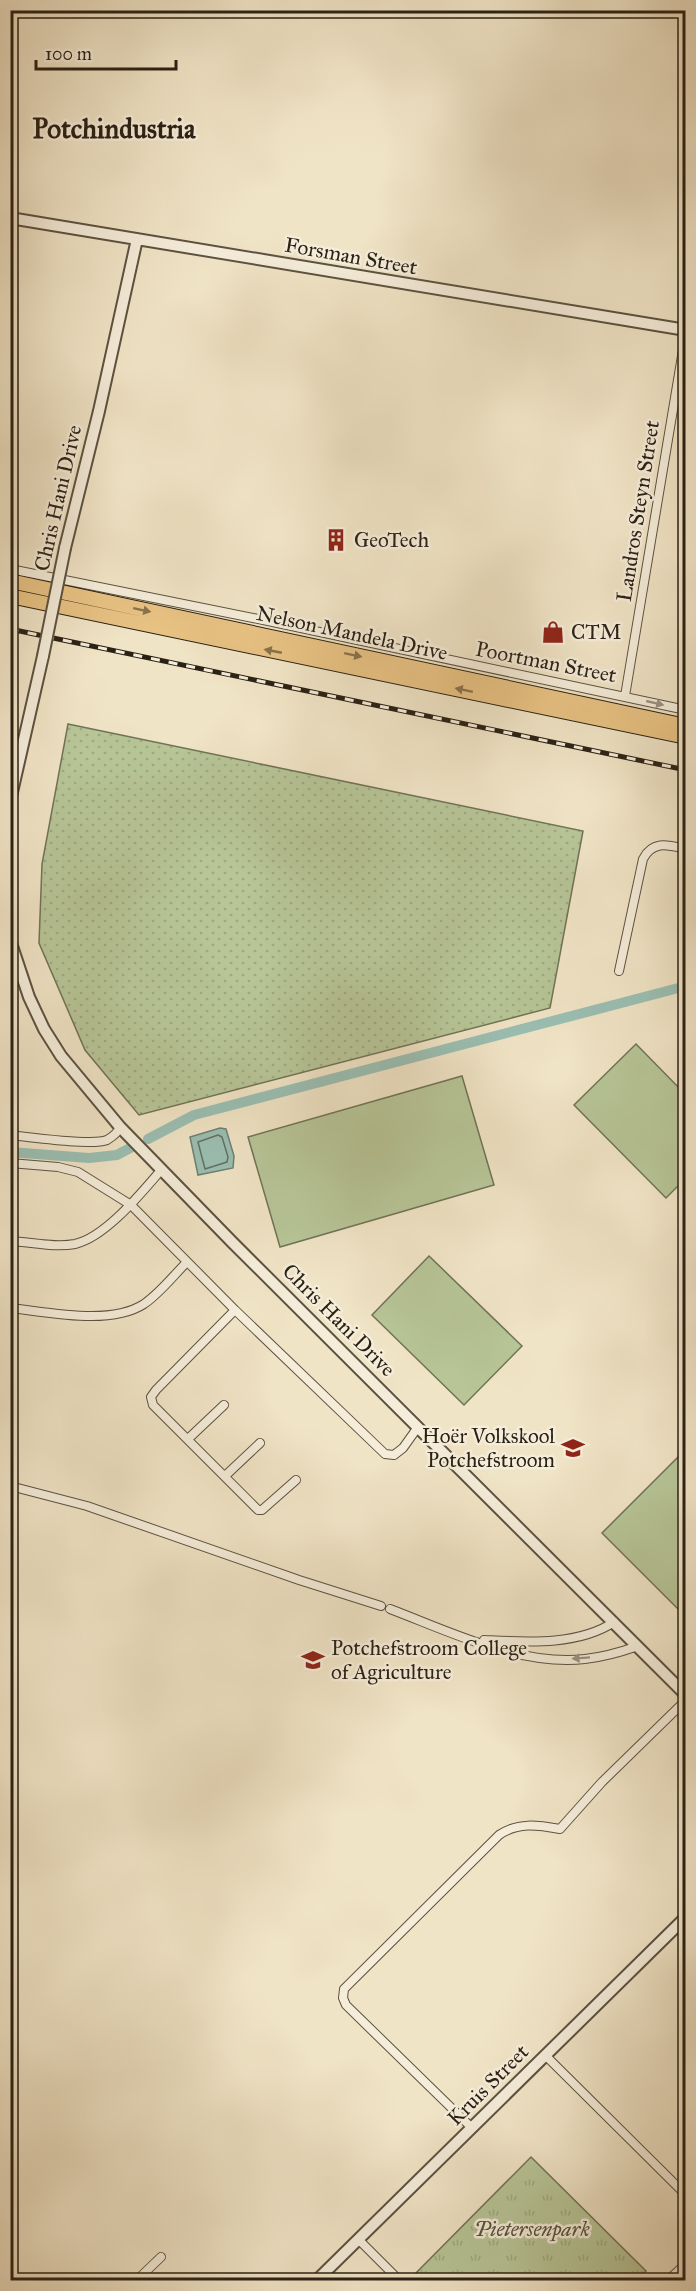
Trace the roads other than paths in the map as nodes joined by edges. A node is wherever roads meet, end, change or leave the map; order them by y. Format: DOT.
graph roads {
  1 [pos="10,218"];
  2 [pos="137,239"];
  3 [pos="686,331"];
  4 [pos="10,569"];
  5 [pos="10,581"];
  6 [pos="10,596"];
  7 [pos="625,696"];
  8 [pos="686,710"];
  9 [pos="686,726"];
  10 [pos="686,737"];
  11 [pos="10,801"];
  12 [pos="686,849"];
  13 [pos="10,940"];
  14 [pos="619,971"];
  15 [pos="120,1127"];
  16 [pos="10,1135"];
  17 [pos="10,1163"];
  18 [pos="162,1169"];
  19 [pos="131,1205"];
  20 [pos="10,1241"];
  21 [pos="187,1262"];
  22 [pos="10,1308"];
  23 [pos="235,1310"];
  24 [pos="224,1405"];
  25 [pos="418,1427"];
  26 [pos="188,1439"];
  27 [pos="260,1443"];
  28 [pos="225,1476"];
  29 [pos="296,1480"];
  30 [pos="10,1486"];
  31 [pos="381,1606"];
  32 [pos="390,1609"];
  33 [pos="614,1622"];
  34 [pos="471,1639"];
  35 [pos="638,1646"];
  36 [pos="686,1695"];
  37 [pos="686,1700"];
  38 [pos="686,1917"];
  39 [pos="545,2055"];
  40 [pos="472,2128"];
  41 [pos="686,2195"];
  42 [pos="359,2240"];
  43 [pos="161,2257"];
  44 [pos="686,2264"];
  45 [pos="137,2280"];
  46 [pos="317,2280"];
  47 [pos="399,2280"];
  48 [pos="668,2280"];
  1 -- 2 [label="street, Forsman Street"];
  2 -- 3 [label="street, Forsman Street"];
  2 -- 11 [label="street, Chris Hani Drive, bridge"];
  3 -- 7 [label="street, Landros Steyn Street"];
  4 -- 7 [label="street, Poortman Street"];
  5 -- 9 [label="highway, Nelson Mandela Drive, one-way"];
  10 -- 6 [label="highway, Nelson Mandela Drive, one-way"];
  7 -- 8 [label="street, Poortman Street, one-way"];
  12 -- 14 [label="street"];
  13 -- 15 [label="street, Chris Hani Drive"];
  15 -- 16 [label="street"];
  15 -- 18 [label="street, Chris Hani Drive"];
  17 -- 19 [label="street"];
  18 -- 19 [label="street"];
  18 -- 25 [label="street, Chris Hani Drive"];
  19 -- 20 [label="street"];
  19 -- 21 [label="street"];
  21 -- 22 [label="street"];
  21 -- 23 [label="street"];
  23 -- 25 [label="street"];
  23 -- 26 [label="street"];
  24 -- 26 [label="street"];
  25 -- 33 [label="street, Chris Hani Drive"];
  26 -- 28 [label="street"];
  27 -- 28 [label="street"];
  28 -- 29 [label="street"];
  30 -- 31 [label="street"];
  32 -- 34 [label="street"];
  33 -- 34 [label="street"];
  33 -- 35 [label="street, Chris Hani Drive"];
  35 -- 34 [label="street, one-way"];
  35 -- 36 [label="street, Chris Hani Drive"];
  37 -- 40 [label="street"];
  38 -- 39 [label="street, Kruis Street"];
  39 -- 40 [label="street, Kruis Street"];
  39 -- 41 [label="street"];
  40 -- 42 [label="street, Kruis Street"];
  42 -- 46 [label="street, Kruis Street"];
  42 -- 47 [label="street"];
  43 -- 45 [label="street"];
  44 -- 48 [label="street"];
}
